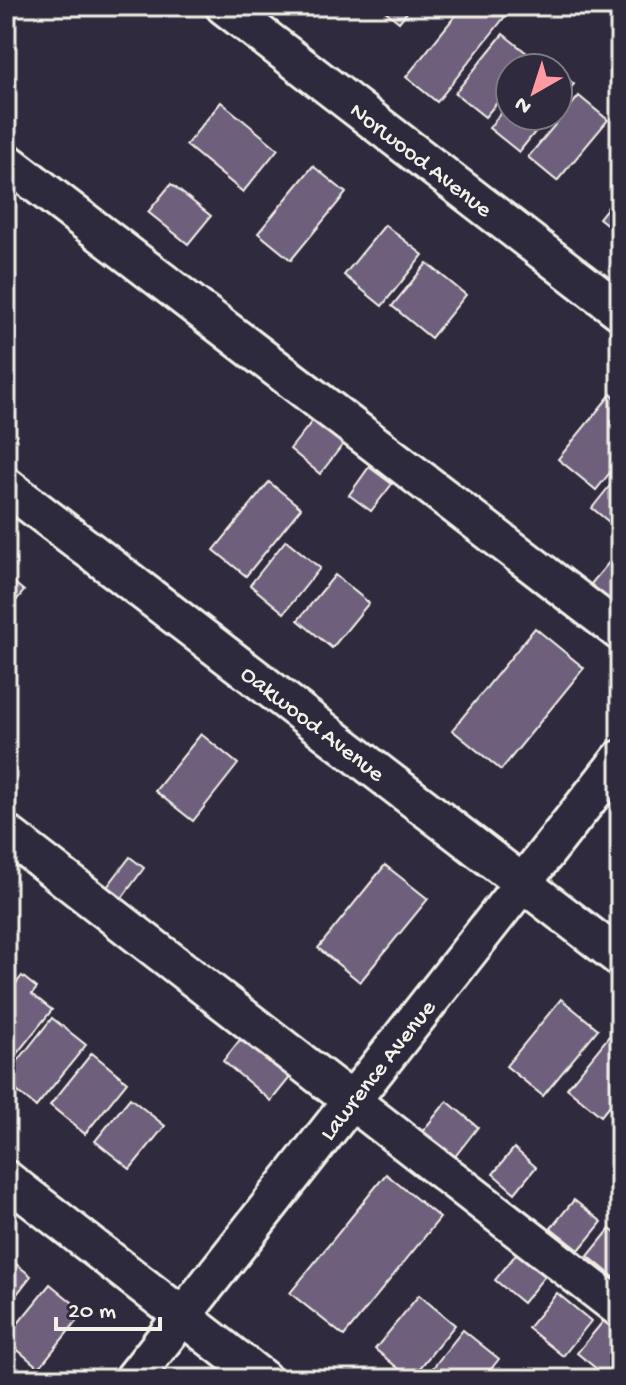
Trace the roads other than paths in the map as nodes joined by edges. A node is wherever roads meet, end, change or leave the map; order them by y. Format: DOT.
graph roads {
  1 [pos="224,6"];
  2 [pos="6,161"];
  3 [pos="620,311"];
  4 [pos="6,486"];
  5 [pos="620,632"];
  6 [pos="620,759"];
  7 [pos="6,833"];
  8 [pos="523,883"];
  9 [pos="620,958"];
  10 [pos="351,1101"];
  11 [pos="6,1179"];
  12 [pos="620,1309"];
  13 [pos="182,1316"];
  14 [pos="133,1379"];
  15 [pos="263,1379"];
  1 -- 3 [label="street, Norwood Avenue"];
  2 -- 5 [label="street"];
  4 -- 8 [label="street, Oakwood Avenue"];
  6 -- 8 [label="street, Lawrence Avenue"];
  7 -- 10 [label="street"];
  8 -- 9 [label="street, Oakwood Avenue"];
  8 -- 10 [label="street, Lawrence Avenue"];
  10 -- 12 [label="street"];
  10 -- 13 [label="street, Lawrence Avenue"];
  11 -- 13 [label="street"];
  13 -- 14 [label="street, Lawrence Avenue"];
  13 -- 15 [label="street"];
}
